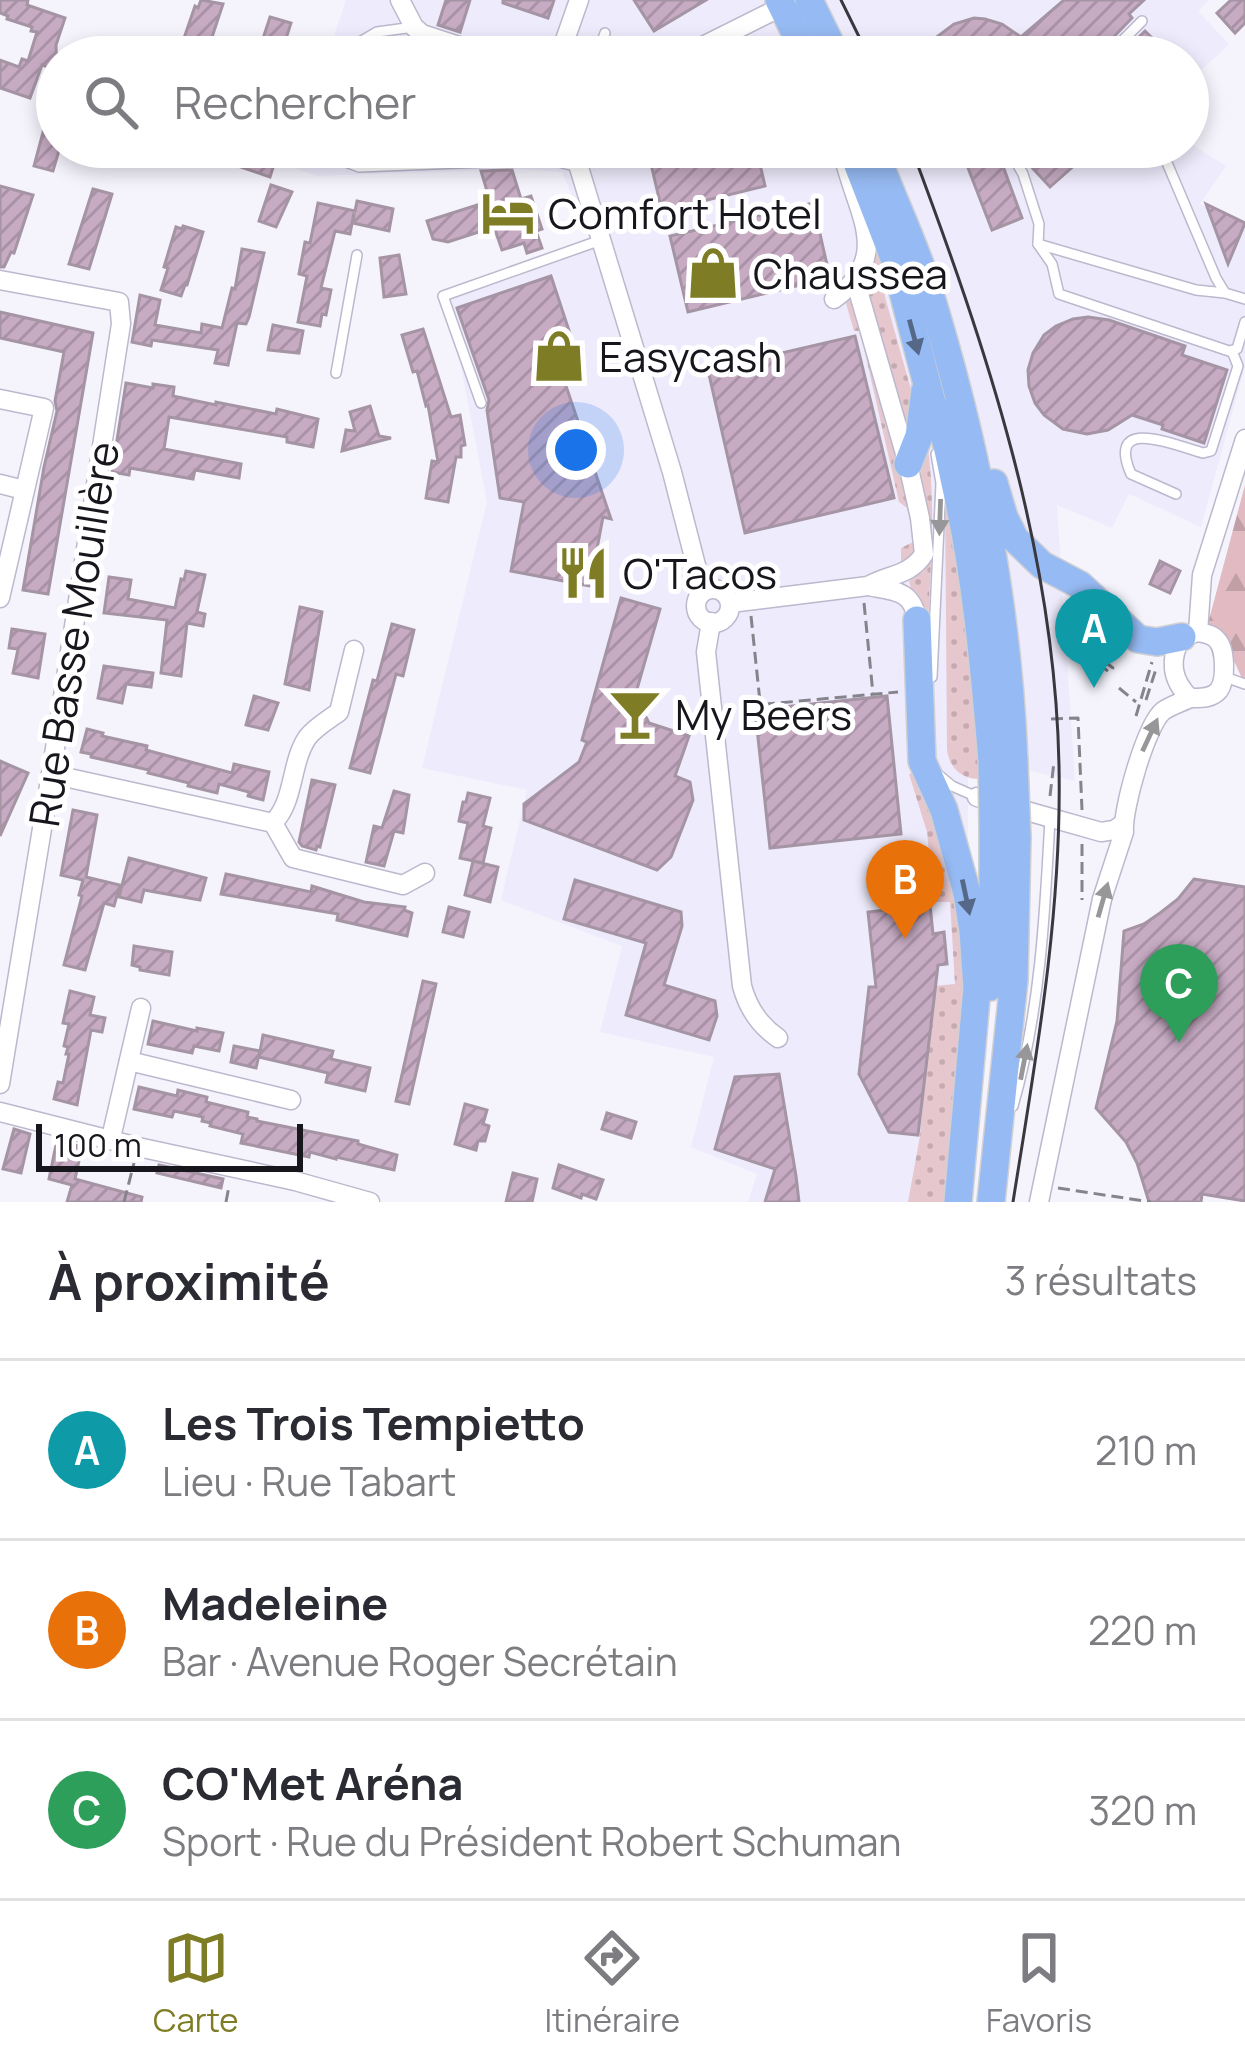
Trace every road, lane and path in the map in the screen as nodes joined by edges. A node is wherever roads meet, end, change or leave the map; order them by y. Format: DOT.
graph roads {
  1 [pos="400,0"];
  2 [pos="579,0"];
  3 [pos="791,2"];
  4 [pos="1142,21"];
  5 [pos="414,27"];
  6 [pos="605,33"];
  7 [pos="370,36"];
  8 [pos="428,36"];
  9 [pos="566,36"];
  10 [pos="604,36"];
  11 [pos="723,36"];
  12 [pos="801,36"];
  13 [pos="819,36"];
  14 [pos="1127,36"];
  15 [pos="580,168"];
  16 [pos="847,168"];
  17 [pos="859,168"];
  18 [pos="882,168"];
  19 [pos="1020,168"];
  20 [pos="1169,168"];
  21 [pos="906,230"];
  22 [pos="601,240"];
  23 [pos="1038,244"];
  24 [pos="357,255"];
  25 [pos="0,280"];
  26 [pos="855,280"];
  27 [pos="1226,293"];
  28 [pos="834,299"];
  29 [pos="1245,299"];
  30 [pos="1245,322"];
  31 [pos="1232,350"];
  32 [pos="336,373"];
  33 [pos="929,392"];
  34 [pos="0,399"];
  35 [pos="481,403"];
  36 [pos="1245,439"];
  37 [pos="908,464"];
  38 [pos="0,484"];
  39 [pos="24,490"];
  40 [pos="1175,494"];
  41 [pos="706,590"];
  42 [pos="866,594"];
  43 [pos="0,598"];
  44 [pos="730,603"];
  45 [pos="751,608"];
  46 [pos="711,622"];
  47 [pos="925,626"];
  48 [pos="1114,648"];
  49 [pos="1170,648"];
  50 [pos="353,650"];
  51 [pos="1084,653"];
  52 [pos="1222,676"];
  53 [pos="1245,684"];
  54 [pos="1119,688"];
  55 [pos="899,692"];
  56 [pos="873,694"];
  57 [pos="932,695"];
  58 [pos="1190,698"];
  59 [pos="1139,704"];
  60 [pos="761,705"];
  61 [pos="745,706"];
  62 [pos="933,716"];
  63 [pos="1051,719"];
  64 [pos="1134,724"];
  65 [pos="1003,761"];
  66 [pos="1054,762"];
  67 [pos="51,774"];
  68 [pos="977,797"];
  69 [pos="1082,809"];
  70 [pos="1050,818"];
  71 [pos="273,823"];
  72 [pos="1123,824"];
  73 [pos="1005,833"];
  74 [pos="1082,833"];
  75 [pos="425,873"];
  76 [pos="1082,914"];
  77 [pos="141,1008"];
  78 [pos="778,1037"];
  79 [pos="128,1061"];
  80 [pos="1,1081"];
  81 [pos="291,1100"];
  82 [pos="0,1112"];
  83 [pos="111,1138"];
  84 [pos="138,1147"];
  85 [pos="992,1189"];
  86 [pos="1040,1194"];
  87 [pos="124,1202"];
  88 [pos="370,1202"];
  89 [pos="962,1202"];
  90 [pos="1151,1202"];
  1 -- 5 [label="street"];
  2 -- 9 [label="street"];
  3 -- 11 [label="street"];
  3 -- 12 [label="main road"];
  3 -- 13 [label="main road"];
  4 -- 14 [label="lane"];
  5 -- 7 [label="lane"];
  5 -- 8 [label="street"];
  6 -- 10 [label="lane"];
  15 -- 22 [label="street"];
  16 -- 26 [label="street"];
  17 -- 33 [label="main road, one-way"];
  18 -- 21 [label="main road"];
  19 -- 23 [label="lane"];
  20 -- 27 [label="lane"];
  21 -- 49 [label="main road"];
  21 -- 65 [label="main road"];
  22 -- 35 [label="lane"];
  22 -- 41 [label="street"];
  23 -- 27 [label="lane"];
  23 -- 31 [label="lane"];
  24 -- 32 [label="lane"];
  25 -- 67 [label="street, Rue Basse Mouillère"];
  26 -- 28 [label="street"];
  26 -- 37 [label="street"];
  27 -- 29 [label="lane"];
  30 -- 31 [label="lane"];
  31 -- 40 [label="lane"];
  33 -- 37 [label="main road"];
  33 -- 47 [label="lane, one-way"];
  33 -- 65 [label="main road"];
  34 -- 39 [label="street"];
  36 -- 49 [label="street"];
  37 -- 42 [label="street"];
  38 -- 39 [label="street"];
  39 -- 43 [label="street"];
  41 -- 44 [label="street"];
  41 -- 46 [label="street"];
  42 -- 44 [label="street"];
  42 -- 47 [label="street"];
  42 -- 56 [label="path"];
  44 -- 46 [label="street"];
  45 -- 60 [label="path"];
  46 -- 78 [label="street"];
  47 -- 57 [label="lane"];
  47 -- 89 [label="main road, one-way"];
  48 -- 51 [label="path"];
  49 -- 52 [label="street"];
  49 -- 58 [label="street"];
  49 -- 59 [label="path"];
  50 -- 71 [label="street"];
  52 -- 53 [label="lane"];
  52 -- 58 [label="street"];
  54 -- 59 [label="path"];
  55 -- 56 [label="path"];
  56 -- 60 [label="path"];
  72 -- 58 [label="street, one-way"];
  59 -- 64 [label="path"];
  60 -- 61 [label="path"];
  62 -- 68 [label="lane"];
  63 -- 69 [label="path"];
  65 -- 73 [label="main road, bridge"];
  66 -- 70 [label="path"];
  67 -- 71 [label="street"];
  67 -- 80 [label="street, Rue Basse Mouillère"];
  68 -- 70 [label="street"];
  70 -- 72 [label="street"];
  85 -- 70 [label="lane, one-way"];
  71 -- 75 [label="street"];
  86 -- 72 [label="street, one-way"];
  73 -- 85 [label="main road"];
  73 -- 89 [label="main road"];
  74 -- 76 [label="path"];
  77 -- 79 [label="street"];
  79 -- 81 [label="street"];
  79 -- 83 [label="street"];
  82 -- 83 [label="street"];
  83 -- 84 [label="street"];
  84 -- 87 [label="path"];
  84 -- 88 [label="street"];
  86 -- 90 [label="path"];
}
